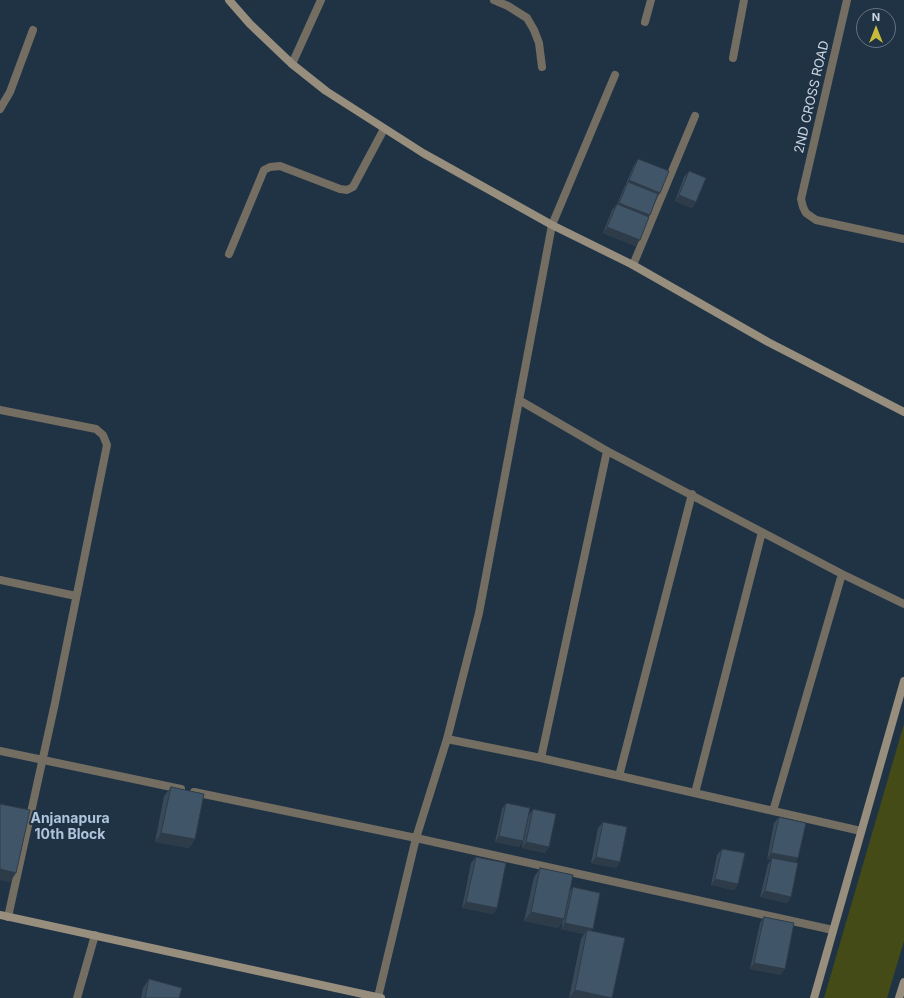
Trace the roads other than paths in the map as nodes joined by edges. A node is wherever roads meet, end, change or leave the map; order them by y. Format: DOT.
graph roads {
  1 [pos="230,0"];
  2 [pos="321,0"];
  3 [pos="494,0"];
  4 [pos="651,0"];
  5 [pos="744,0"];
  6 [pos="847,0"];
  7 [pos="645,22"];
  8 [pos="33,30"];
  9 [pos="733,58"];
  10 [pos="292,64"];
  11 [pos="542,67"];
  12 [pos="615,75"];
  13 [pos="0,109"];
  14 [pos="695,116"];
  15 [pos="384,129"];
  16 [pos="552,225"];
  17 [pos="904,239"];
  18 [pos="229,254"];
  19 [pos="633,264"];
  20 [pos="519,400"];
  21 [pos="0,410"];
  22 [pos="904,412"];
  23 [pos="606,451"];
  24 [pos="692,494"];
  25 [pos="762,532"];
  26 [pos="842,574"];
  27 [pos="0,580"];
  28 [pos="76,596"];
  29 [pos="904,604"];
  30 [pos="904,681"];
  31 [pos="447,739"];
  32 [pos="0,751"];
  33 [pos="541,758"];
  34 [pos="43,761"];
  35 [pos="619,776"];
  36 [pos="695,794"];
  37 [pos="773,811"];
  38 [pos="861,831"];
  39 [pos="416,838"];
  40 [pos="4,916"];
  41 [pos="833,930"];
  42 [pos="95,935"];
  43 [pos="904,982"];
  44 [pos="77,998"];
  45 [pos="379,998"];
  46 [pos="814,998"];
  47 [pos="899,998"];
  1 -- 10 [label="street"];
  2 -- 10 [label="street"];
  3 -- 11 [label="street"];
  4 -- 7 [label="street"];
  5 -- 9 [label="street"];
  6 -- 17 [label="street, 2ND CROSS ROAD"];
  8 -- 13 [label="street"];
  10 -- 15 [label="street"];
  12 -- 16 [label="street"];
  14 -- 19 [label="street"];
  15 -- 16 [label="street"];
  15 -- 18 [label="street"];
  16 -- 19 [label="street"];
  16 -- 20 [label="street"];
  19 -- 22 [label="street"];
  20 -- 23 [label="street"];
  20 -- 31 [label="street"];
  21 -- 28 [label="street"];
  23 -- 24 [label="street"];
  23 -- 33 [label="street"];
  24 -- 25 [label="street"];
  24 -- 35 [label="street"];
  25 -- 26 [label="street"];
  25 -- 36 [label="street"];
  26 -- 29 [label="street"];
  26 -- 37 [label="street"];
  27 -- 28 [label="street"];
  28 -- 34 [label="street"];
  30 -- 38 [label="street"];
  31 -- 33 [label="street"];
  31 -- 39 [label="street"];
  32 -- 34 [label="street"];
  33 -- 35 [label="street"];
  34 -- 39 [label="street"];
  34 -- 40 [label="street"];
  35 -- 36 [label="street"];
  36 -- 37 [label="street"];
  37 -- 38 [label="street"];
  38 -- 41 [label="street"];
  39 -- 41 [label="street"];
  39 -- 45 [label="street"];
  40 -- 42 [label="street"];
  41 -- 46 [label="street"];
  42 -- 44 [label="street"];
  42 -- 45 [label="street"];
  43 -- 47 [label="street"];
}
